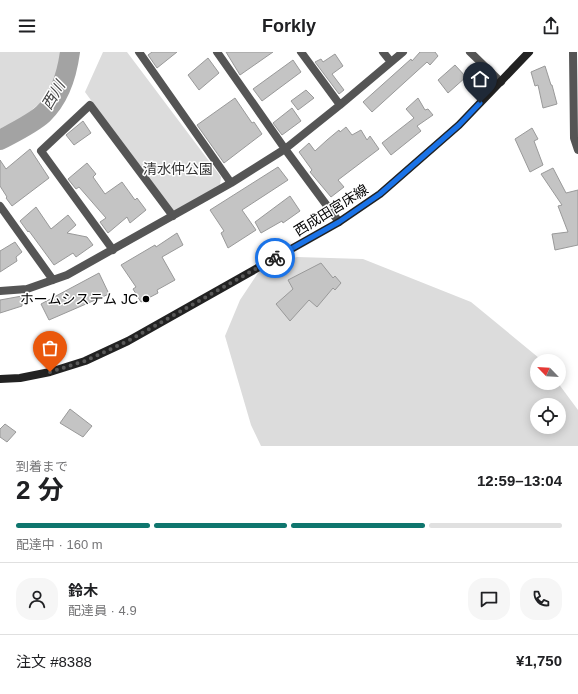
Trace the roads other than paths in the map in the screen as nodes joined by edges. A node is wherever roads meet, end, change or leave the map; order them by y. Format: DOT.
graph roads {
  1 [pos="139,52"];
  2 [pos="217,52"];
  3 [pos="301,52"];
  4 [pos="384,52"];
  5 [pos="404,52"];
  6 [pos="470,52"];
  7 [pos="529,52"];
  8 [pos="573,52"];
  9 [pos="391,62"];
  10 [pos="501,82"];
  11 [pos="340,105"];
  12 [pos="285,149"];
  13 [pos="578,150"];
  14 [pos="231,183"];
  15 [pos="0,206"];
  16 [pos="173,216"];
  17 [pos="339,222"];
  18 [pos="112,250"];
  19 [pos="53,280"];
  20 [pos="0,291"];
  21 [pos="0,379"];
  1 -- 14 [label="street"];
  2 -- 12 [label="street"];
  3 -- 11 [label="street"];
  4 -- 9 [label="street"];
  5 -- 9 [label="street"];
  6 -- 10 [label="street"];
  7 -- 10 [label="main road, 西成田宮床線"];
  8 -- 13 [label="street"];
  9 -- 11 [label="street"];
  10 -- 17 [label="main road, 西成田宮床線"];
  11 -- 12 [label="street"];
  12 -- 14 [label="street"];
  12 -- 17 [label="street"];
  14 -- 16 [label="street"];
  15 -- 19 [label="street"];
  16 -- 18 [label="street"];
  16 -- 18 [label="street"];
  17 -- 21 [label="main road, 西成田宮床線"];
  18 -- 19 [label="street"];
  19 -- 20 [label="street"];
}
